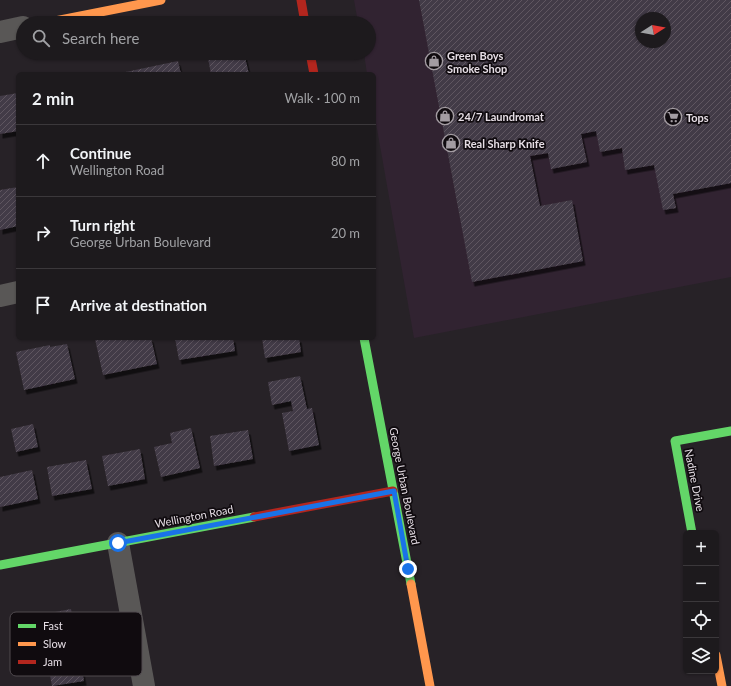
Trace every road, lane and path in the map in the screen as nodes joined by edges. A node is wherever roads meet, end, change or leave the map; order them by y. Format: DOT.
graph roads {
  1 [pos="161,0"];
  2 [pos="301,0"];
  3 [pos="80,16"];
  4 [pos="304,16"];
  5 [pos="16,29"];
  6 [pos="0,32"];
  7 [pos="311,60"];
  8 [pos="314,72"];
  9 [pos="16,292"];
  10 [pos="0,296"];
  11 [pos="364,340"];
  12 [pos="731,431"];
  13 [pos="394,491"];
  14 [pos="691,530"];
  15 [pos="118,543"];
  16 [pos="0,566"];
  17 [pos="131,612"];
  18 [pos="719,670"];
  19 [pos="142,675"];
  20 [pos="144,686"];
  21 [pos="430,686"];
  22 [pos="722,686"];
  1 -- 3 [label="street"];
  2 -- 4 [label="street"];
  5 -- 6 [label="street"];
  7 -- 8 [label="street"];
  9 -- 10 [label="street"];
  11 -- 13 [label="street, George Urban Boulevard"];
  12 -- 14 [label="street, Nadine Drive"];
  13 -- 15 [label="street, Wellington Road"];
  13 -- 21 [label="street, George Urban Boulevard"];
  15 -- 16 [label="street, Wellington Road"];
  15 -- 17 [label="street"];
  18 -- 22 [label="street"];
  19 -- 20 [label="street"];
}
